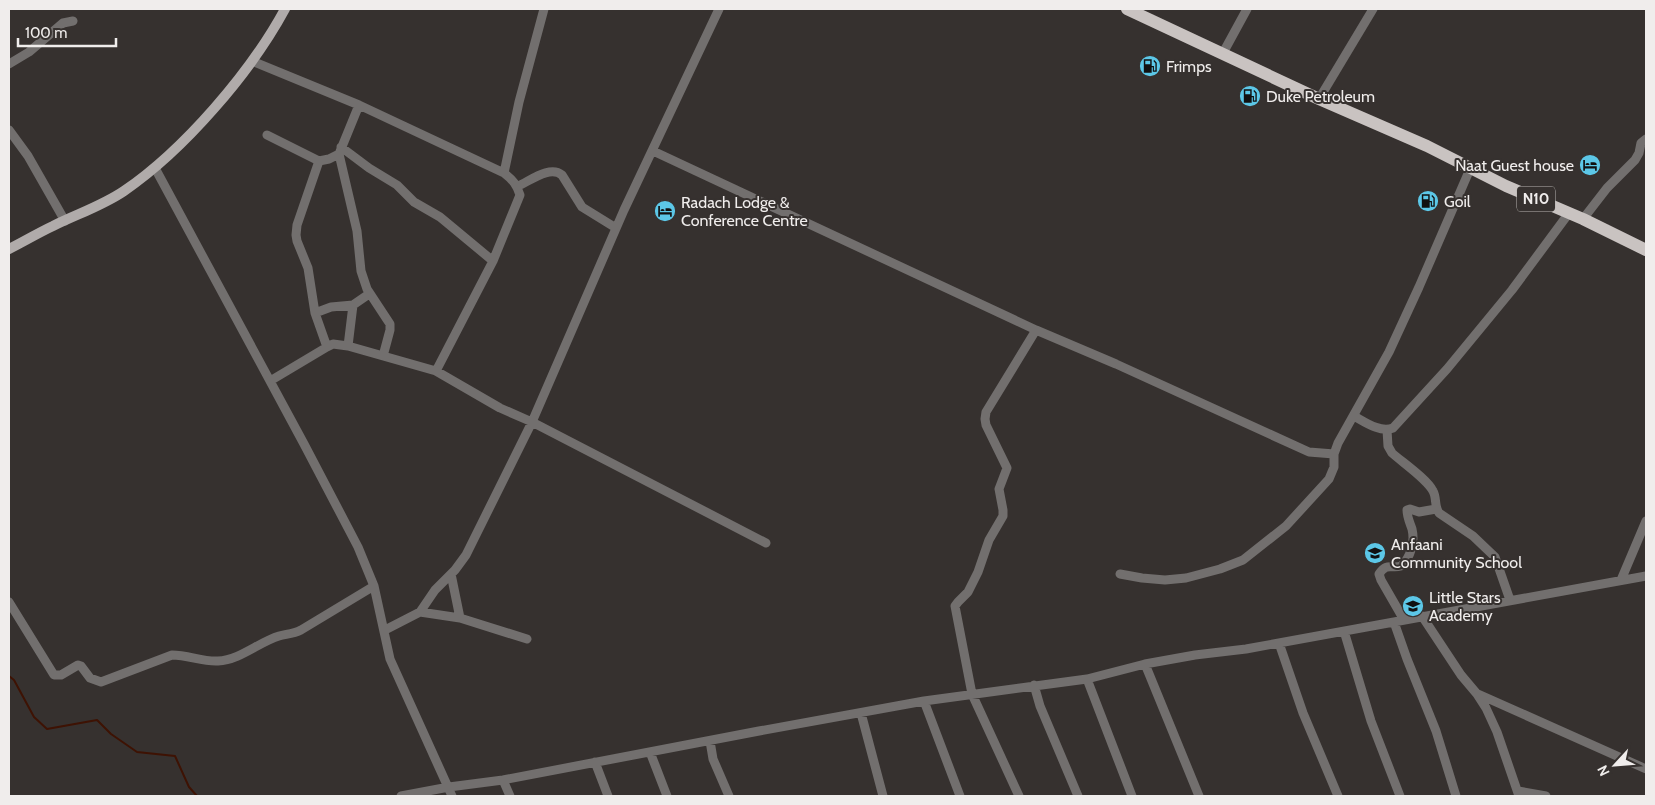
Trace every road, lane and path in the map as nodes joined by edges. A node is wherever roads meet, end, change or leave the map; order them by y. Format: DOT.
graph roads {
  1 [pos="285,9"];
  2 [pos="544,9"];
  3 [pos="719,9"];
  4 [pos="1127,9"];
  5 [pos="1247,9"];
  6 [pos="1373,9"];
  7 [pos="73,21"];
  8 [pos="1223,53"];
  9 [pos="252,61"];
  10 [pos="9,64"];
  11 [pos="1318,99"];
  12 [pos="359,105"];
  13 [pos="9,131"];
  14 [pos="266,135"];
  15 [pos="1646,139"];
  16 [pos="340,150"];
  17 [pos="654,151"];
  18 [pos="319,161"];
  19 [pos="155,168"];
  20 [pos="1470,169"];
  21 [pos="504,173"];
  22 [pos="518,186"];
  23 [pos="1569,213"];
  24 [pos="1583,219"];
  25 [pos="65,221"];
  26 [pos="616,228"];
  27 [pos="9,250"];
  28 [pos="1646,250"];
  29 [pos="493,261"];
  30 [pos="370,294"];
  31 [pos="353,305"];
  32 [pos="315,313"];
  33 [pos="1036,330"];
  34 [pos="348,346"];
  35 [pos="327,347"];
  36 [pos="383,356"];
  37 [pos="436,371"];
  38 [pos="270,381"];
  39 [pos="1354,416"];
  40 [pos="532,422"];
  41 [pos="1387,430"];
  42 [pos="1334,454"];
  43 [pos="1436,509"];
  44 [pos="1646,521"];
  45 [pos="766,543"];
  46 [pos="451,574"];
  47 [pos="1120,574"];
  48 [pos="1646,576"];
  49 [pos="1620,580"];
  50 [pos="374,586"];
  51 [pos="1510,600"];
  52 [pos="9,602"];
  53 [pos="420,612"];
  54 [pos="1422,616"];
  55 [pos="460,618"];
  56 [pos="1404,620"];
  57 [pos="1394,622"];
  58 [pos="385,630"];
  59 [pos="1344,630"];
  60 [pos="526,639"];
  61 [pos="1278,643"];
  62 [pos="1145,664"];
  63 [pos="1087,678"];
  64 [pos="1034,685"];
  65 [pos="972,694"];
  66 [pos="1478,694"];
  67 [pos="924,702"];
  68 [pos="862,713"];
  69 [pos="710,741"];
  70 [pos="650,752"];
  71 [pos="595,762"];
  72 [pos="1646,769"];
  73 [pos="504,780"];
  74 [pos="448,787"];
  75 [pos="1518,794"];
  76 [pos="401,796"];
  77 [pos="452,796"];
  78 [pos="510,796"];
  79 [pos="608,796"];
  80 [pos="667,796"];
  81 [pos="729,796"];
  82 [pos="882,796"];
  83 [pos="960,796"];
  84 [pos="1019,796"];
  85 [pos="1078,796"];
  86 [pos="1132,796"];
  87 [pos="1199,796"];
  88 [pos="1338,796"];
  89 [pos="1400,796"];
  90 [pos="1456,796"];
  91 [pos="1546,796"];
  1 -- 9 [label="main road"];
  2 -- 21 [label="street"];
  3 -- 17 [label="street"];
  4 -- 8 [label="highway, N10"];
  5 -- 8 [label="street"];
  6 -- 11 [label="street"];
  7 -- 10 [label="street"];
  8 -- 11 [label="highway, N10"];
  9 -- 12 [label="street"];
  9 -- 19 [label="main road"];
  11 -- 20 [label="highway, N10"];
  12 -- 16 [label="street"];
  12 -- 21 [label="street"];
  13 -- 25 [label="street"];
  14 -- 18 [label="street"];
  15 -- 24 [label="street"];
  16 -- 18 [label="street"];
  16 -- 29 [label="street"];
  16 -- 30 [label="street"];
  17 -- 26 [label="street"];
  17 -- 33 [label="street"];
  18 -- 32 [label="street"];
  19 -- 25 [label="main road"];
  19 -- 38 [label="street"];
  20 -- 23 [label="highway, N10"];
  20 -- 39 [label="street"];
  21 -- 22 [label="street"];
  22 -- 26 [label="street"];
  22 -- 29 [label="street"];
  23 -- 24 [label="highway, N10"];
  23 -- 41 [label="street"];
  24 -- 28 [label="highway, N10"];
  25 -- 27 [label="main road"];
  26 -- 40 [label="street"];
  29 -- 37 [label="street"];
  30 -- 31 [label="street"];
  30 -- 36 [label="street"];
  31 -- 32 [label="street"];
  31 -- 34 [label="street"];
  32 -- 35 [label="street"];
  33 -- 42 [label="street"];
  33 -- 65 [label="street"];
  34 -- 35 [label="street"];
  34 -- 36 [label="street"];
  35 -- 38 [label="street"];
  36 -- 37 [label="street"];
  37 -- 40 [label="street"];
  38 -- 50 [label="street"];
  39 -- 41 [label="street"];
  39 -- 42 [label="street"];
  40 -- 45 [label="street"];
  40 -- 46 [label="street"];
  41 -- 43 [label="street"];
  42 -- 47 [label="street"];
  43 -- 51 [label="street"];
  43 -- 56 [label="street"];
  44 -- 49 [label="street"];
  46 -- 53 [label="street"];
  46 -- 55 [label="street"];
  48 -- 49 [label="street"];
  49 -- 51 [label="street"];
  50 -- 52 [label="street"];
  50 -- 58 [label="street"];
  51 -- 54 [label="street"];
  53 -- 55 [label="street"];
  53 -- 58 [label="street"];
  54 -- 56 [label="street"];
  54 -- 66 [label="street"];
  55 -- 60 [label="street"];
  56 -- 57 [label="street"];
  57 -- 59 [label="street"];
  57 -- 90 [label="street"];
  58 -- 74 [label="street"];
  59 -- 61 [label="street"];
  59 -- 89 [label="street"];
  61 -- 62 [label="street"];
  61 -- 88 [label="street"];
  62 -- 63 [label="street"];
  62 -- 87 [label="street"];
  63 -- 64 [label="street"];
  63 -- 86 [label="street"];
  64 -- 65 [label="street"];
  64 -- 85 [label="street"];
  65 -- 67 [label="street"];
  65 -- 84 [label="street"];
  66 -- 72 [label="street"];
  66 -- 75 [label="street"];
  67 -- 68 [label="street"];
  67 -- 83 [label="street"];
  68 -- 69 [label="street"];
  68 -- 82 [label="street"];
  69 -- 70 [label="street"];
  69 -- 81 [label="street"];
  70 -- 71 [label="street"];
  70 -- 80 [label="street"];
  71 -- 73 [label="street"];
  71 -- 79 [label="street"];
  73 -- 74 [label="street"];
  73 -- 78 [label="street"];
  74 -- 76 [label="street"];
  74 -- 77 [label="street"];
  75 -- 91 [label="street"];
}
